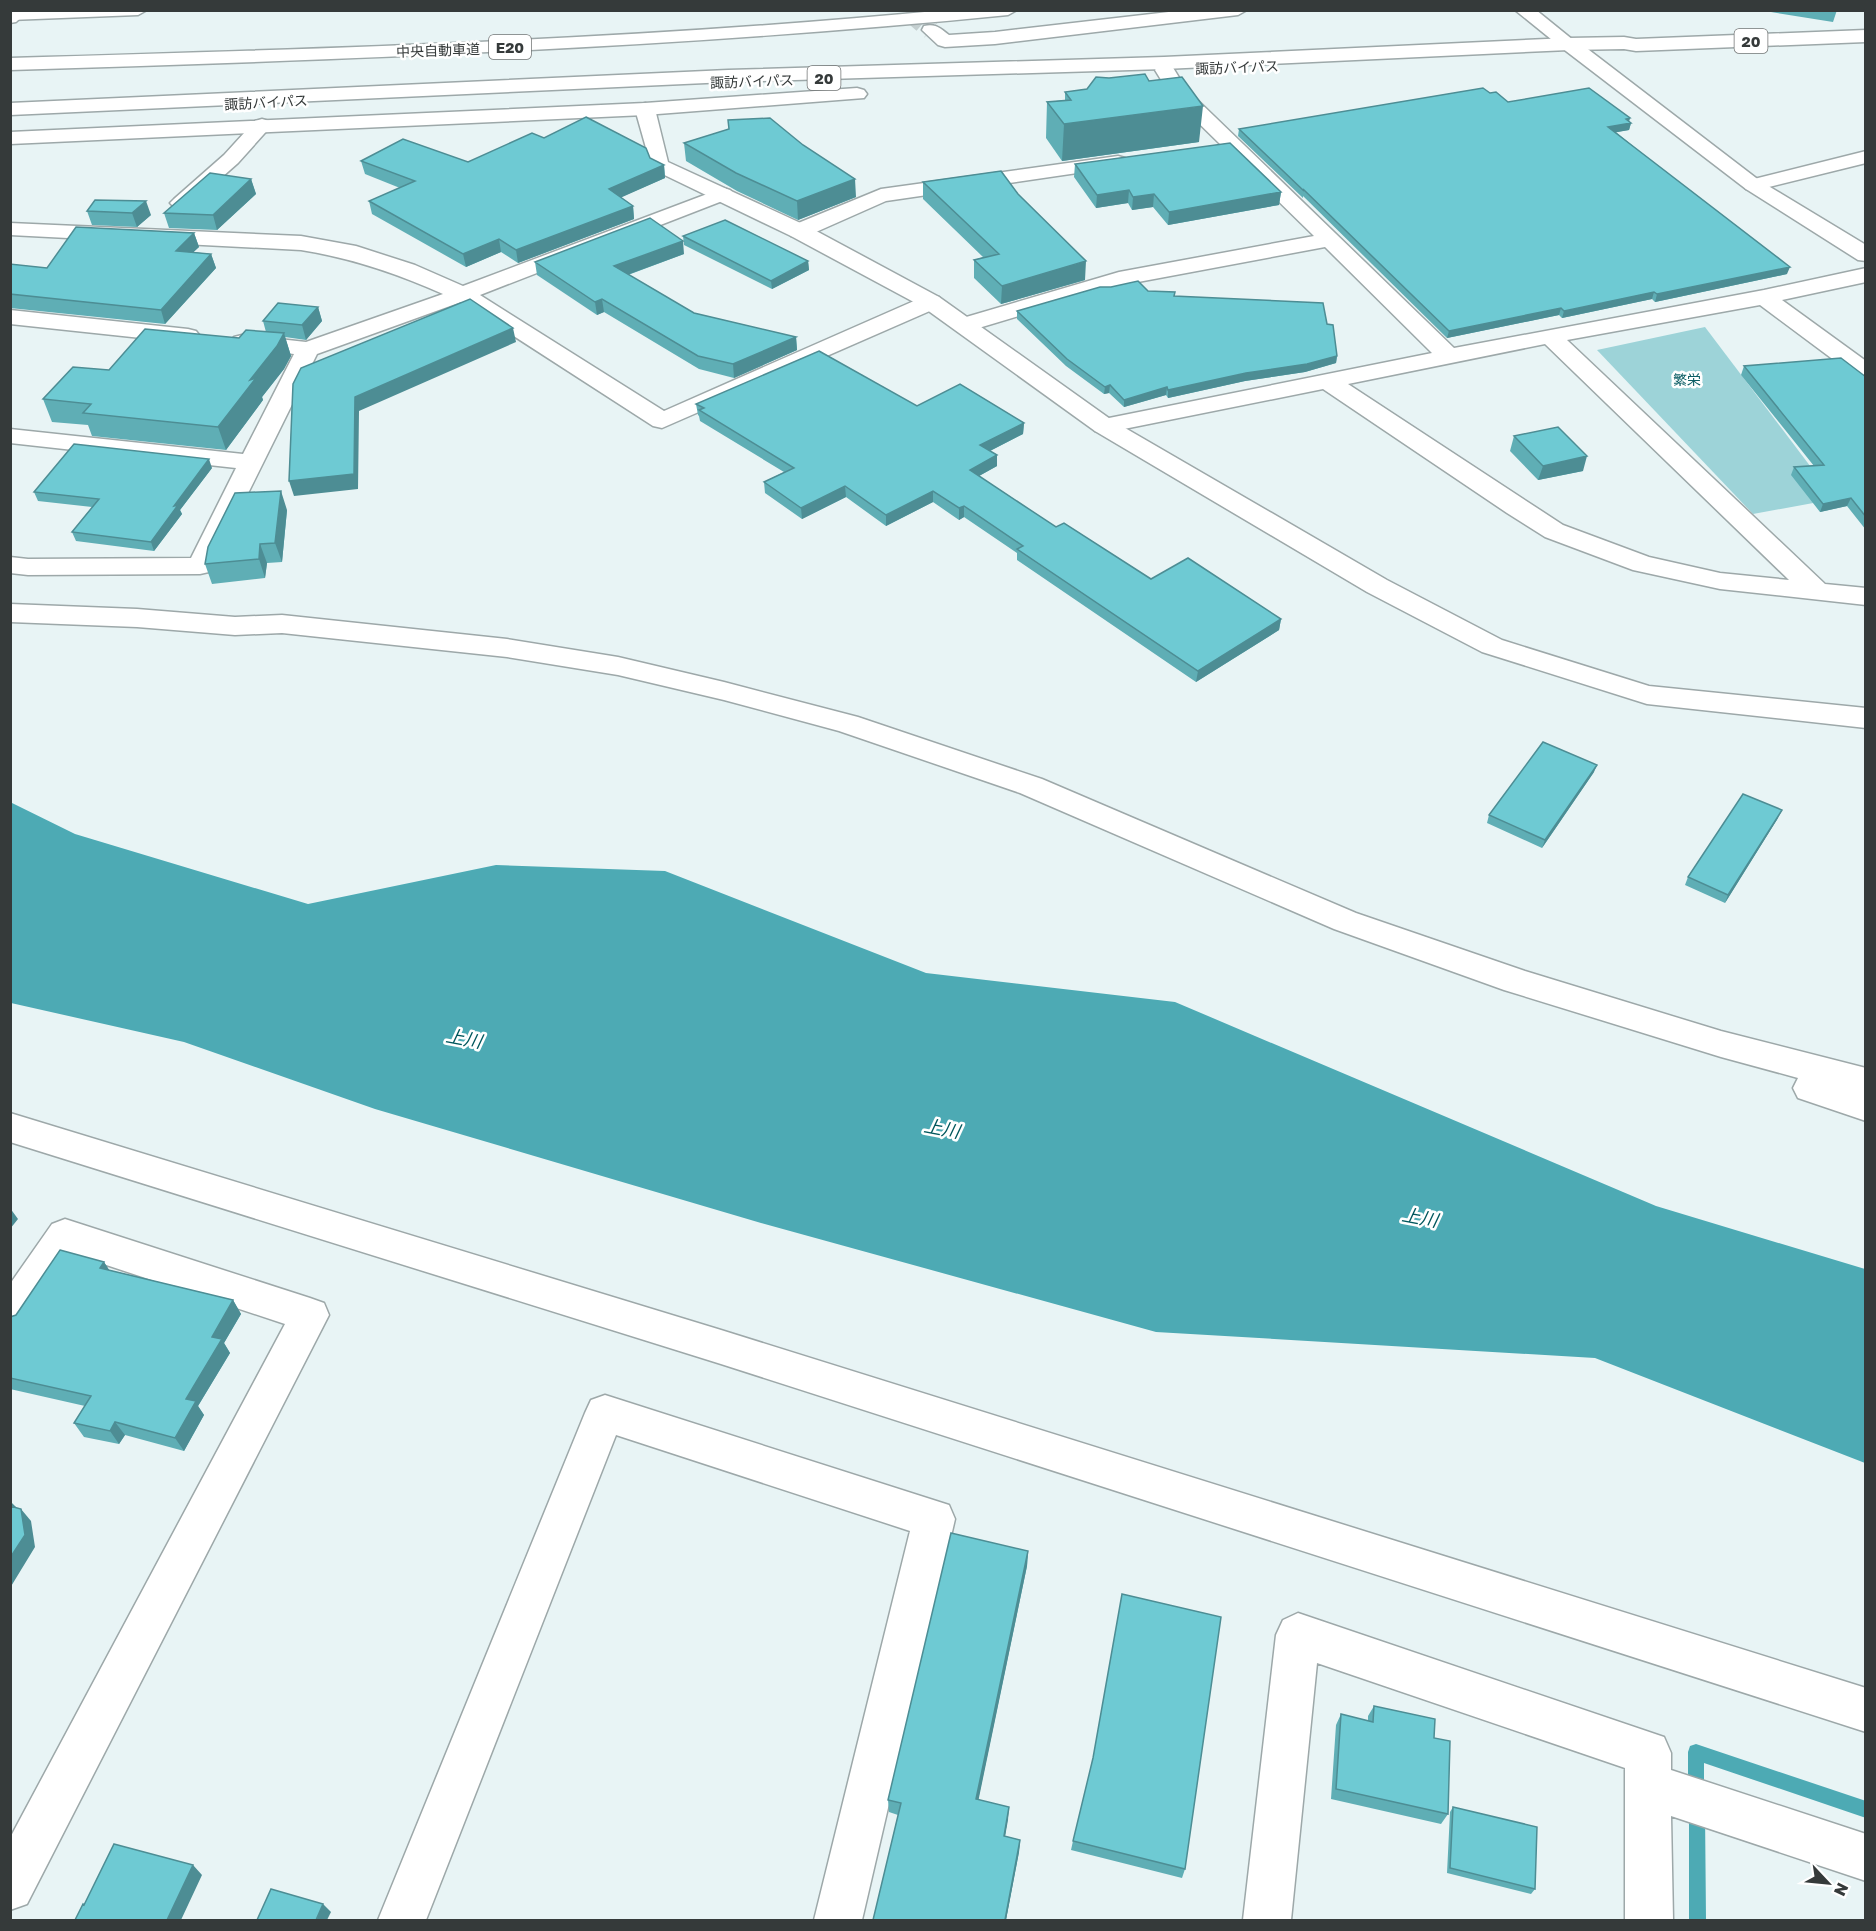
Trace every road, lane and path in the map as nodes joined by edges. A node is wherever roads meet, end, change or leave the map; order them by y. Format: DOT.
graph roads {
  1 [pos="138,10"];
  2 [pos="837,10"];
  3 [pos="1008,10"];
  4 [pos="1238,10"];
  5 [pos="1524,10"];
  6 [pos="14,14"];
  7 [pos="931,30"];
  8 [pos="1866,36"];
  9 [pos="1574,48"];
  10 [pos="10,51"];
  11 [pos="10,64"];
  12 [pos="1063,66"];
  13 [pos="1138,70"];
  14 [pos="1165,70"];
  15 [pos="906,89"];
  16 [pos="872,92"];
  17 [pos="10,95"];
  18 [pos="10,109"];
  19 [pos="645,109"];
  20 [pos="10,113"];
  21 [pos="262,125"];
  22 [pos="10,138"];
  23 [pos="1233,146"];
  24 [pos="1209,149"];
  25 [pos="1866,157"];
  26 [pos="1139,159"];
  27 [pos="1753,185"];
  28 [pos="723,194"];
  29 [pos="10,229"];
  30 [pos="799,231"];
  31 [pos="145,234"];
  32 [pos="1330,240"];
  33 [pos="1866,255"];
  34 [pos="1866,276"];
  35 [pos="463,294"];
  36 [pos="1764,297"];
  37 [pos="931,302"];
  38 [pos="10,317"];
  39 [pos="964,326"];
  40 [pos="1550,336"];
  41 [pos="308,349"];
  42 [pos="1449,356"];
  43 [pos="1866,373"];
  44 [pos="1326,380"];
  45 [pos="1104,426"];
  46 [pos="10,436"];
  47 [pos="251,462"];
  48 [pos="10,565"];
  49 [pos="1816,591"];
  50 [pos="1866,597"];
  51 [pos="10,613"];
  52 [pos="1866,718"];
  53 [pos="1516,981"];
  54 [pos="1866,1082"];
  55 [pos="1866,1107"];
  56 [pos="10,1127"];
  57 [pos="10,1316"];
  58 [pos="1866,1710"];
  59 [pos="1648,1785"];
  60 [pos="1866,1858"];
  61 [pos="10,1887"];
  62 [pos="402,1920"];
  63 [pos="838,1920"];
  64 [pos="1267,1920"];
  65 [pos="1649,1920"];
  1 -- 6 [label="main road"];
  2 -- 10 [label="main road, 中央自動車道 / E20"];
  3 -- 11 [label="main road, 中央自動車道 / E20"];
  4 -- 7 [label="main road"];
  5 -- 9 [label="main road"];
  8 -- 9 [label="main road, 諏訪バイパス / 20"];
  9 -- 12 [label="main road, 諏訪バイパス / 20"];
  9 -- 14 [label="main road, 諏訪バイパス / 20"];
  9 -- 27 [label="main road"];
  12 -- 17 [label="main road, 20"];
  12 -- 18 [label="main road, 諏訪バイパス / 20"];
  13 -- 14 [label="main road, 諏訪バイパス / 20"];
  13 -- 15 [label="main road, 20"];
  13 -- 20 [label="main road, 諏訪バイパス / 20"];
  14 -- 23 [label="main road"];
  16 -- 19 [label="main road, 20"];
  19 -- 21 [label="main road, 20"];
  19 -- 28 [label="main road"];
  21 -- 22 [label="main road, 20"];
  21 -- 31 [label="main road"];
  23 -- 24 [label="main road"];
  23 -- 32 [label="main road"];
  25 -- 27 [label="main road"];
  26 -- 30 [label="main road"];
  27 -- 33 [label="main road"];
  28 -- 30 [label="main road"];
  28 -- 35 [label="main road"];
  29 -- 31 [label="main road"];
  30 -- 37 [label="main road"];
  31 -- 35 [label="main road"];
  32 -- 39 [label="main road"];
  32 -- 42 [label="main road"];
  34 -- 36 [label="main road"];
  35 -- 37 [label="main road"];
  35 -- 41 [label="main road"];
  36 -- 40 [label="main road"];
  36 -- 43 [label="main road"];
  37 -- 39 [label="main road"];
  38 -- 41 [label="main road"];
  39 -- 45 [label="main road"];
  40 -- 42 [label="main road"];
  40 -- 49 [label="main road"];
  41 -- 47 [label="main road"];
  42 -- 44 [label="main road"];
  44 -- 45 [label="main road"];
  44 -- 49 [label="main road"];
  45 -- 52 [label="main road"];
  46 -- 47 [label="main road"];
  47 -- 48 [label="main road"];
  49 -- 50 [label="main road"];
  51 -- 53 [label="main road"];
  53 -- 54 [label="main road"];
  53 -- 55 [label="main road"];
  56 -- 58 [label="main road"];
  57 -- 61 [label="main road"];
  59 -- 60 [label="main road"];
  59 -- 64 [label="main road"];
  59 -- 65 [label="main road"];
  62 -- 63 [label="main road"];
}
